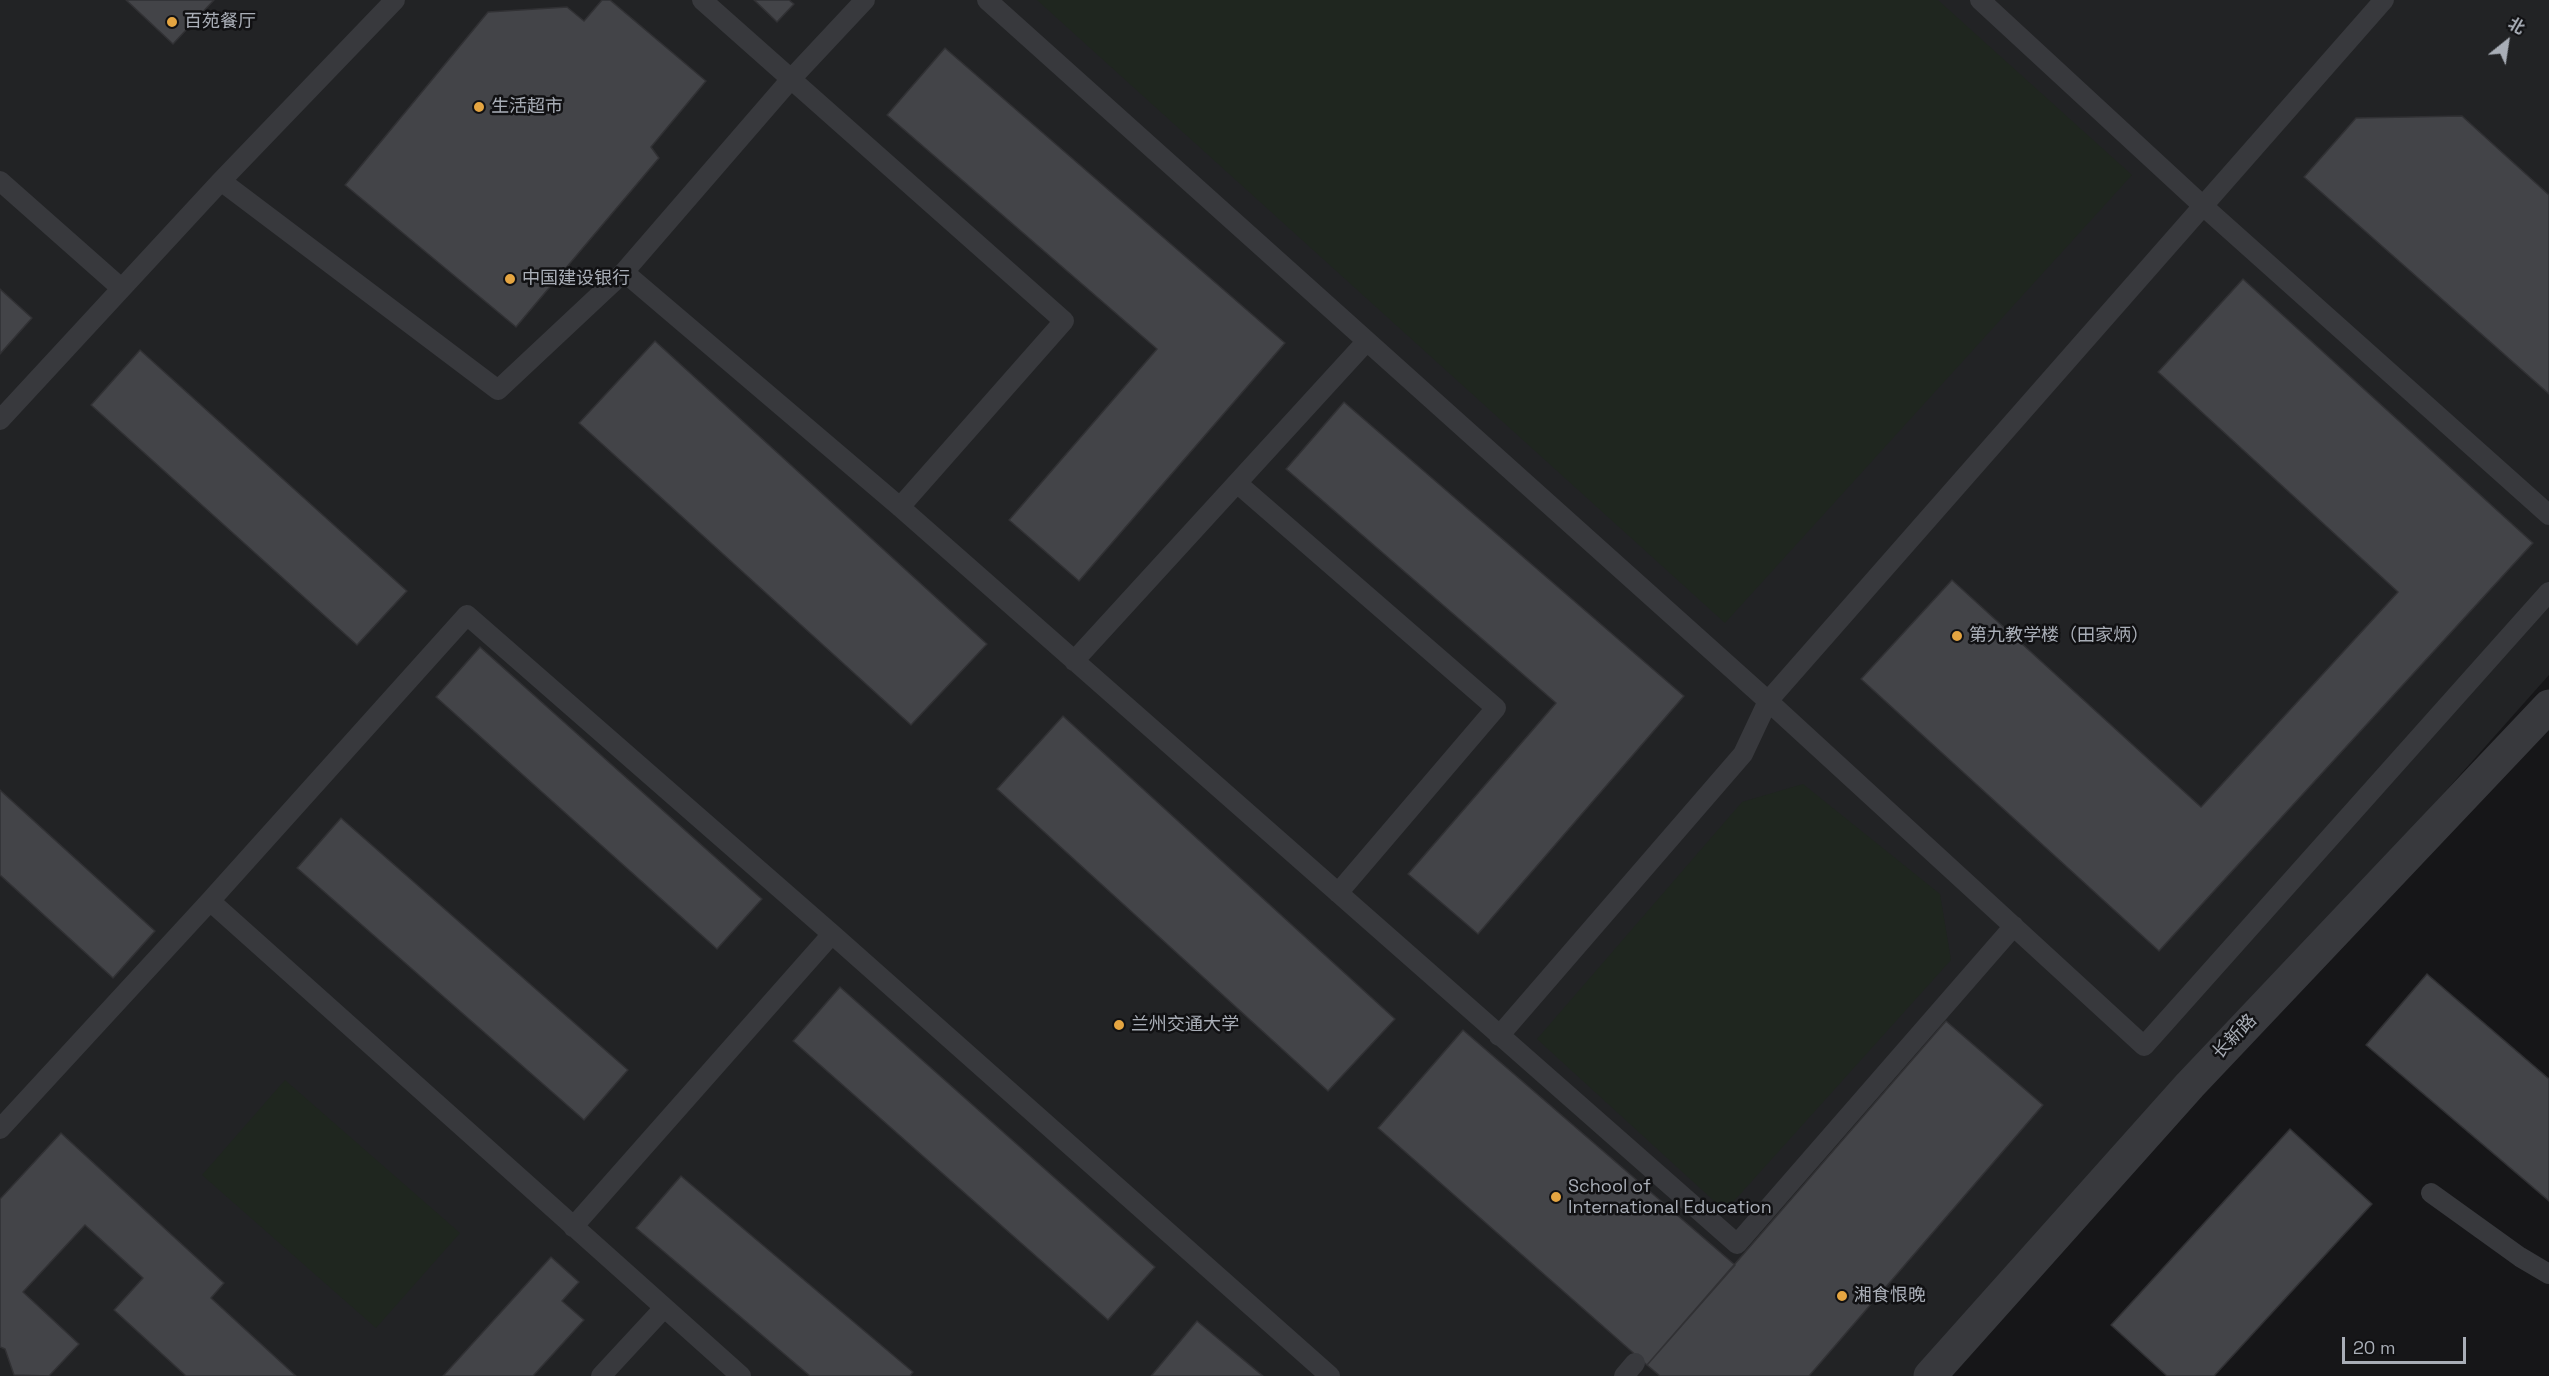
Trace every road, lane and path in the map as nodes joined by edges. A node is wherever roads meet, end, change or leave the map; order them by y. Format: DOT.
graph roads {
  1 [pos="395,0"];
  2 [pos="702,0"];
  3 [pos="865,0"];
  4 [pos="987,0"];
  5 [pos="1980,0"];
  6 [pos="2384,0"];
  7 [pos="792,79"];
  8 [pos="0,181"];
  9 [pos="221,181"];
  10 [pos="2202,205"];
  11 [pos="624,272"];
  12 [pos="121,288"];
  13 [pos="1366,342"];
  14 [pos="0,420"];
  15 [pos="1237,483"];
  16 [pos="900,507"];
  17 [pos="2549,514"];
  18 [pos="2549,592"];
  19 [pos="1074,661"];
  20 [pos="1768,701"];
  21 [pos="2549,706"];
  22 [pos="1338,893"];
  23 [pos="210,901"];
  24 [pos="2014,926"];
  25 [pos="832,934"];
  26 [pos="1498,1035"];
  27 [pos="0,1129"];
  28 [pos="2431,1193"];
  29 [pos="573,1227"];
  30 [pos="2549,1274"];
  31 [pos="664,1308"];
  32 [pos="601,1376"];
  33 [pos="741,1376"];
  34 [pos="1330,1376"];
  35 [pos="1930,1376"];
  1 -- 9 [label="lane"];
  2 -- 7 [label="lane"];
  3 -- 7 [label="lane"];
  4 -- 13 [label="lane"];
  5 -- 10 [label="lane"];
  6 -- 10 [label="lane"];
  7 -- 11 [label="lane"];
  7 -- 16 [label="lane"];
  8 -- 12 [label="lane"];
  9 -- 11 [label="lane"];
  9 -- 12 [label="lane"];
  10 -- 17 [label="lane"];
  10 -- 20 [label="lane"];
  11 -- 16 [label="lane"];
  12 -- 14 [label="lane"];
  13 -- 15 [label="lane"];
  13 -- 20 [label="lane"];
  15 -- 19 [label="lane"];
  15 -- 22 [label="lane"];
  16 -- 19 [label="lane"];
  18 -- 24 [label="lane"];
  19 -- 22 [label="lane"];
  20 -- 24 [label="lane"];
  20 -- 26 [label="lane"];
  21 -- 35 [label="street, 长新路"];
  22 -- 26 [label="lane"];
  23 -- 25 [label="lane"];
  23 -- 27 [label="lane"];
  23 -- 29 [label="lane"];
  24 -- 26 [label="lane"];
  25 -- 29 [label="lane"];
  25 -- 34 [label="lane"];
  28 -- 30 [label="lane"];
  29 -- 31 [label="lane"];
  31 -- 32 [label="lane"];
  31 -- 33 [label="lane"];
}
